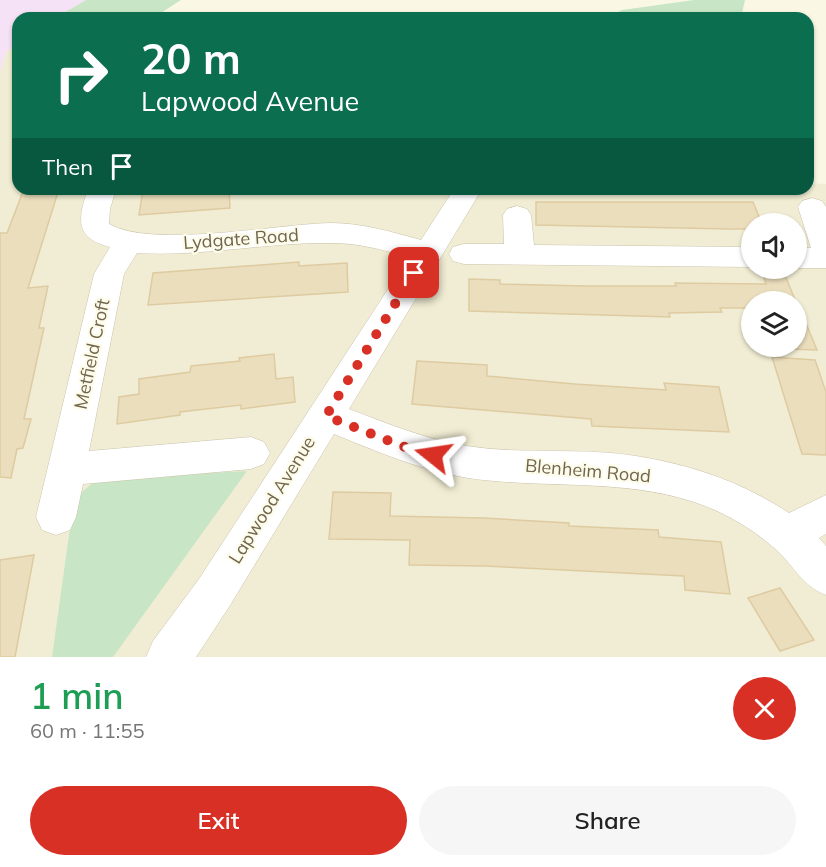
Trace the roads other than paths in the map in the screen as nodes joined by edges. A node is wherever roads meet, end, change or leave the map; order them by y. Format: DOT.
graph roads {
  1 [pos="100,195"];
  2 [pos="464,195"];
  3 [pos="812,207"];
  4 [pos="517,215"];
  5 [pos="128,243"];
  6 [pos="826,249"];
  7 [pos="427,252"];
  8 [pos="464,254"];
  9 [pos="520,255"];
  10 [pos="741,257"];
  11 [pos="807,258"];
  12 [pos="826,258"];
  13 [pos="326,416"];
  14 [pos="251,453"];
  15 [pos="67,469"];
  16 [pos="826,513"];
  17 [pos="56,517"];
  18 [pos="788,534"];
  19 [pos="826,575"];
  20 [pos="169,657"];
  1 -- 5 [label="street, Lydgate Road"];
  2 -- 7 [label="street, Lapwood Avenue"];
  3 -- 6 [label="street"];
  4 -- 9 [label="street"];
  5 -- 7 [label="street, Lydgate Road"];
  5 -- 15 [label="street, Metfield Croft"];
  7 -- 13 [label="street, Lapwood Avenue"];
  8 -- 9 [label="street"];
  9 -- 10 [label="street"];
  11 -- 12 [label="street"];
  13 -- 18 [label="street, Blenheim Road"];
  13 -- 20 [label="street, Lapwood Avenue"];
  14 -- 15 [label="street"];
  15 -- 17 [label="street, Metfield Croft"];
  16 -- 18 [label="street"];
  18 -- 19 [label="street, Blenheim Road"];
}
